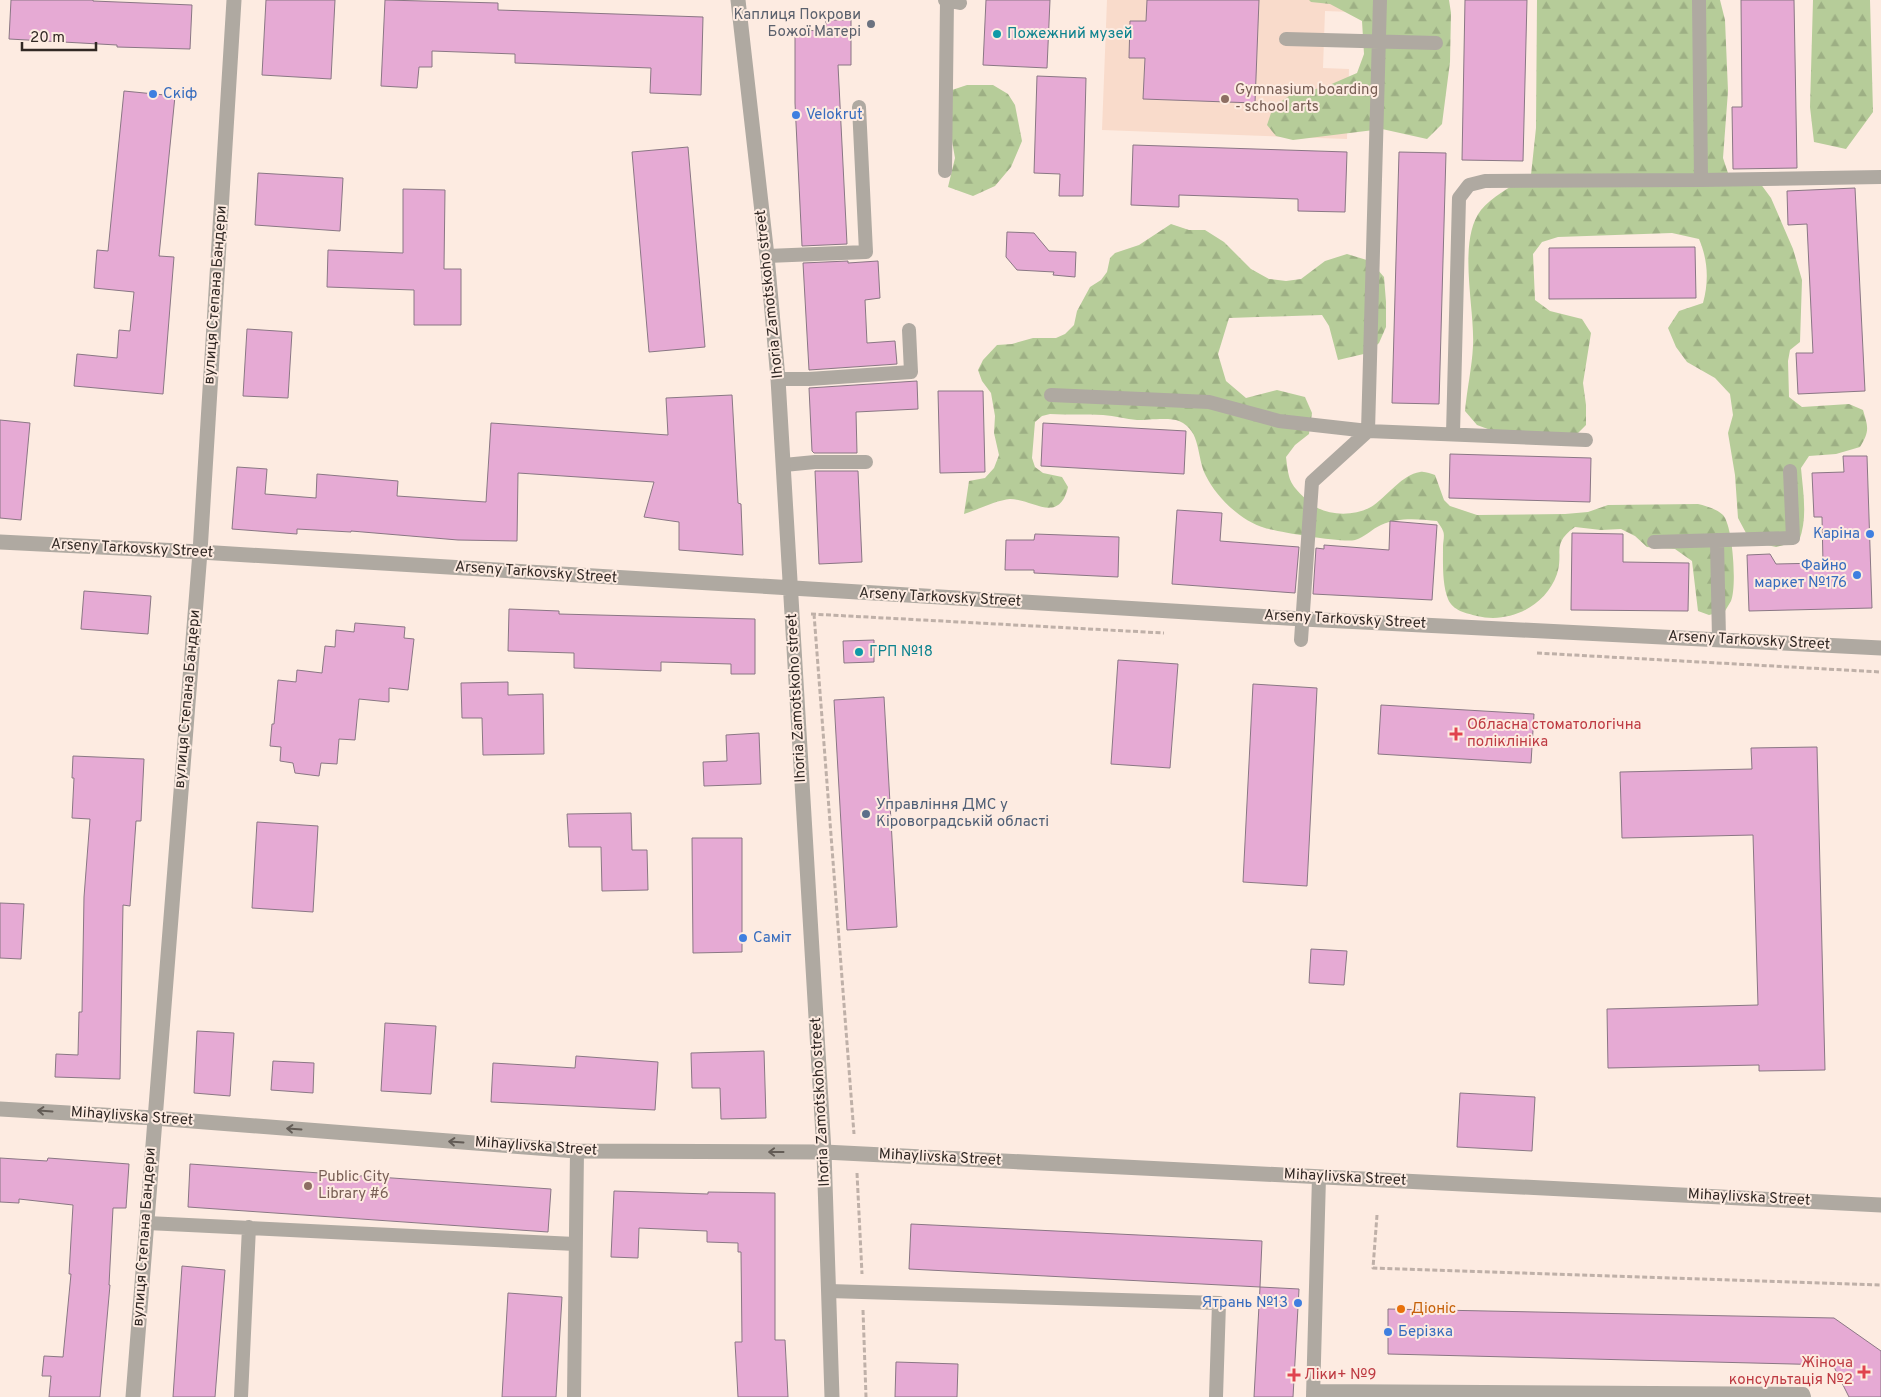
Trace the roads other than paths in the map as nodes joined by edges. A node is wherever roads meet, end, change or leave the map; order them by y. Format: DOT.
graph roads {
  1 [pos="234,0"];
  2 [pos="738,0"];
  3 [pos="1380,0"];
  4 [pos="1698,0"];
  5 [pos="951,1"];
  6 [pos="1286,39"];
  7 [pos="1379,41"];
  8 [pos="1436,43"];
  9 [pos="859,107"];
  10 [pos="945,171"];
  11 [pos="1881,177"];
  12 [pos="1701,180"];
  13 [pos="767,256"];
  14 [pos="909,330"];
  15 [pos="778,379"];
  16 [pos="1051,395"];
  17 [pos="1368,431"];
  18 [pos="1453,434"];
  19 [pos="1586,440"];
  20 [pos="866,462"];
  21 [pos="784,465"];
  22 [pos="1790,471"];
  23 [pos="1717,540"];
  24 [pos="0,542"];
  25 [pos="1654,542"];
  26 [pos="200,552"];
  27 [pos="791,589"];
  28 [pos="1304,619"];
  29 [pos="1718,639"];
  30 [pos="1301,640"];
  31 [pos="1881,648"];
  32 [pos="0,1109"];
  33 [pos="154,1118"];
  34 [pos="577,1151"];
  35 [pos="824,1152"];
  36 [pos="1319,1177"];
  37 [pos="1881,1205"];
  38 [pos="147,1222"];
  39 [pos="249,1227"];
  40 [pos="575,1244"];
  41 [pos="829,1291"];
  42 [pos="1313,1394"];
  43 [pos="132,1397"];
  44 [pos="241,1397"];
  45 [pos="574,1397"];
  46 [pos="832,1397"];
  47 [pos="1216,1397"];
  48 [pos="1804,1397"];
  1 -- 26 [label="street, вулиця Степана Бандери"];
  2 -- 13 [label="street, Ihoria Zamotskoho street"];
  3 -- 7 [label="lane"];
  4 -- 12 [label="lane"];
  5 -- 10 [label="lane"];
  6 -- 7 [label="lane"];
  7 -- 8 [label="lane"];
  7 -- 17 [label="lane"];
  9 -- 13 [label="lane"];
  11 -- 12 [label="lane"];
  12 -- 18 [label="lane"];
  13 -- 15 [label="street, Ihoria Zamotskoho street"];
  14 -- 15 [label="lane"];
  15 -- 21 [label="street, Ihoria Zamotskoho street"];
  16 -- 17 [label="lane"];
  17 -- 18 [label="lane"];
  17 -- 28 [label="lane"];
  18 -- 19 [label="lane"];
  20 -- 21 [label="lane"];
  21 -- 27 [label="street, Ihoria Zamotskoho street"];
  22 -- 23 [label="lane"];
  23 -- 25 [label="lane"];
  23 -- 29 [label="lane"];
  24 -- 26 [label="street, Arseny Tarkovsky Street"];
  26 -- 27 [label="street, Arseny Tarkovsky Street"];
  26 -- 33 [label="street, вулиця Степана Бандери"];
  27 -- 28 [label="street, Arseny Tarkovsky Street"];
  27 -- 35 [label="street, Ihoria Zamotskoho street"];
  28 -- 29 [label="street, Arseny Tarkovsky Street"];
  28 -- 30 [label="lane"];
  29 -- 31 [label="street, Arseny Tarkovsky Street"];
  33 -- 32 [label="street, Mihaylivska Street, one-way"];
  34 -- 33 [label="street, Mihaylivska Street, one-way"];
  33 -- 38 [label="street, вулиця Степана Бандери"];
  35 -- 34 [label="street, Mihaylivska Street, one-way"];
  34 -- 40 [label="lane"];
  35 -- 36 [label="street, Mihaylivska Street"];
  35 -- 41 [label="street, Ihoria Zamotskoho street"];
  36 -- 37 [label="street, Mihaylivska Street"];
  36 -- 42 [label="lane"];
  38 -- 39 [label="lane"];
  38 -- 43 [label="street, вулиця Степана Бандери"];
  39 -- 40 [label="lane"];
  39 -- 44 [label="lane"];
  40 -- 45 [label="lane"];
  41 -- 46 [label="street, Ihoria Zamotskoho street"];
  41 -- 47 [label="lane"];
  42 -- 48 [label="lane"];
}
